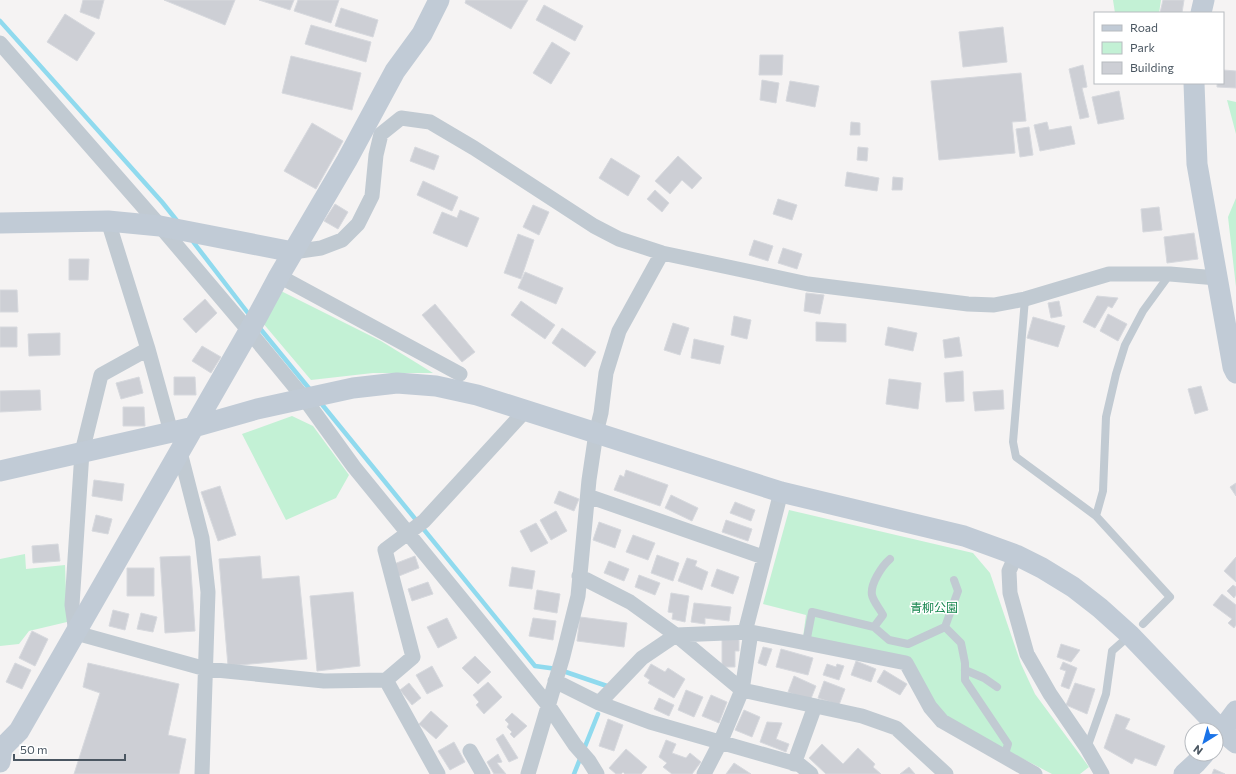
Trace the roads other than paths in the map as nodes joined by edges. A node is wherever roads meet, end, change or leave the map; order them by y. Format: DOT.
graph roads {
  1 [pos="1204,0"];
  2 [pos="435,1"];
  3 [pos="1201,12"];
  4 [pos="0,42"];
  5 [pos="1194,84"];
  6 [pos="108,221"];
  7 [pos="0,222"];
  8 [pos="165,227"];
  9 [pos="293,252"];
  10 [pos="662,253"];
  11 [pos="1170,274"];
  12 [pos="279,276"];
  13 [pos="1217,278"];
  14 [pos="1025,299"];
  15 [pos="252,325"];
  16 [pos="148,349"];
  17 [pos="1236,373"];
  18 [pos="460,374"];
  19 [pos="312,397"];
  20 [pos="525,411"];
  21 [pos="194,427"];
  22 [pos="171,432"];
  23 [pos="596,433"];
  24 [pos="82,452"];
  25 [pos="180,452"];
  26 [pos="0,471"];
  27 [pos="781,492"];
  28 [pos="588,496"];
  29 [pos="1096,516"];
  30 [pos="408,532"];
  31 [pos="1016,555"];
  32 [pos="763,557"];
  33 [pos="890,559"];
  34 [pos="579,576"];
  35 [pos="954,580"];
  36 [pos="874,627"];
  37 [pos="945,627"];
  38 [pos="1137,630"];
  39 [pos="748,632"];
  40 [pos="76,633"];
  41 [pos="676,635"];
  42 [pos="806,643"];
  43 [pos="206,669"];
  44 [pos="965,670"];
  45 [pos="558,674"];
  46 [pos="386,680"];
  47 [pos="997,687"];
  48 [pos="742,690"];
  49 [pos="603,698"];
  50 [pos="548,705"];
  51 [pos="815,706"];
  52 [pos="1236,711"];
  53 [pos="1225,737"];
  54 [pos="720,743"];
  55 [pos="1087,748"];
  56 [pos="1,749"];
  57 [pos="470,751"];
  58 [pos="1004,757"];
  59 [pos="1197,762"];
  60 [pos="794,764"];
  61 [pos="202,774"];
  62 [pos="438,774"];
  63 [pos="483,774"];
  64 [pos="528,774"];
  65 [pos="597,774"];
  66 [pos="704,774"];
  67 [pos="811,774"];
  68 [pos="946,774"];
  69 [pos="1035,774"];
  70 [pos="1102,774"];
  71 [pos="1184,774"];
  1 -- 3 [label="street"];
  2 -- 9 [label="street"];
  4 -- 8 [label="street"];
  5 -- 13 [label="street"];
  6 -- 7 [label="street"];
  6 -- 8 [label="street"];
  6 -- 16 [label="street"];
  8 -- 9 [label="street"];
  8 -- 15 [label="street"];
  9 -- 10 [label="street"];
  9 -- 12 [label="street"];
  10 -- 14 [label="street"];
  10 -- 23 [label="street"];
  11 -- 13 [label="street"];
  11 -- 14 [label="street"];
  11 -- 29 [label="lane"];
  12 -- 15 [label="street"];
  12 -- 18 [label="street"];
  13 -- 17 [label="street"];
  14 -- 29 [label="lane"];
  15 -- 19 [label="street"];
  15 -- 21 [label="street"];
  16 -- 22 [label="street"];
  16 -- 24 [label="street"];
  19 -- 20 [label="street"];
  19 -- 21 [label="street"];
  19 -- 30 [label="street"];
  20 -- 23 [label="street"];
  20 -- 30 [label="street"];
  21 -- 22 [label="street"];
  21 -- 25 [label="street"];
  22 -- 24 [label="street"];
  23 -- 27 [label="street"];
  23 -- 28 [label="street"];
  24 -- 26 [label="street"];
  24 -- 40 [label="street"];
  25 -- 40 [label="street"];
  25 -- 43 [label="street"];
  27 -- 31 [label="street"];
  27 -- 32 [label="street"];
  28 -- 32 [label="street"];
  28 -- 34 [label="street"];
  29 -- 38 [label="lane"];
  30 -- 46 [label="street"];
  30 -- 50 [label="street"];
  31 -- 38 [label="street"];
  31 -- 55 [label="street"];
  32 -- 39 [label="street"];
  33 -- 36 [label="lane"];
  34 -- 41 [label="street"];
  34 -- 45 [label="street"];
  35 -- 37 [label="lane"];
  36 -- 37 [label="lane"];
  36 -- 42 [label="lane"];
  37 -- 44 [label="lane"];
  38 -- 53 [label="street"];
  38 -- 55 [label="lane"];
  39 -- 41 [label="street"];
  39 -- 42 [label="street"];
  39 -- 48 [label="street"];
  40 -- 43 [label="street"];
  40 -- 56 [label="street"];
  41 -- 48 [label="street"];
  41 -- 49 [label="street"];
  42 -- 58 [label="street"];
  43 -- 46 [label="street"];
  43 -- 61 [label="street"];
  44 -- 47 [label="lane"];
  44 -- 58 [label="lane"];
  45 -- 49 [label="street"];
  45 -- 50 [label="street"];
  46 -- 62 [label="street"];
  48 -- 51 [label="street"];
  48 -- 54 [label="street"];
  49 -- 54 [label="street"];
  50 -- 64 [label="street"];
  50 -- 65 [label="street"];
  51 -- 60 [label="street"];
  51 -- 68 [label="street"];
  52 -- 53 [label="street"];
  54 -- 60 [label="street"];
  54 -- 66 [label="street"];
  55 -- 70 [label="street"];
  57 -- 63 [label="street"];
  58 -- 69 [label="street"];
  59 -- 71 [label="street"];
  60 -- 67 [label="street"];
}
